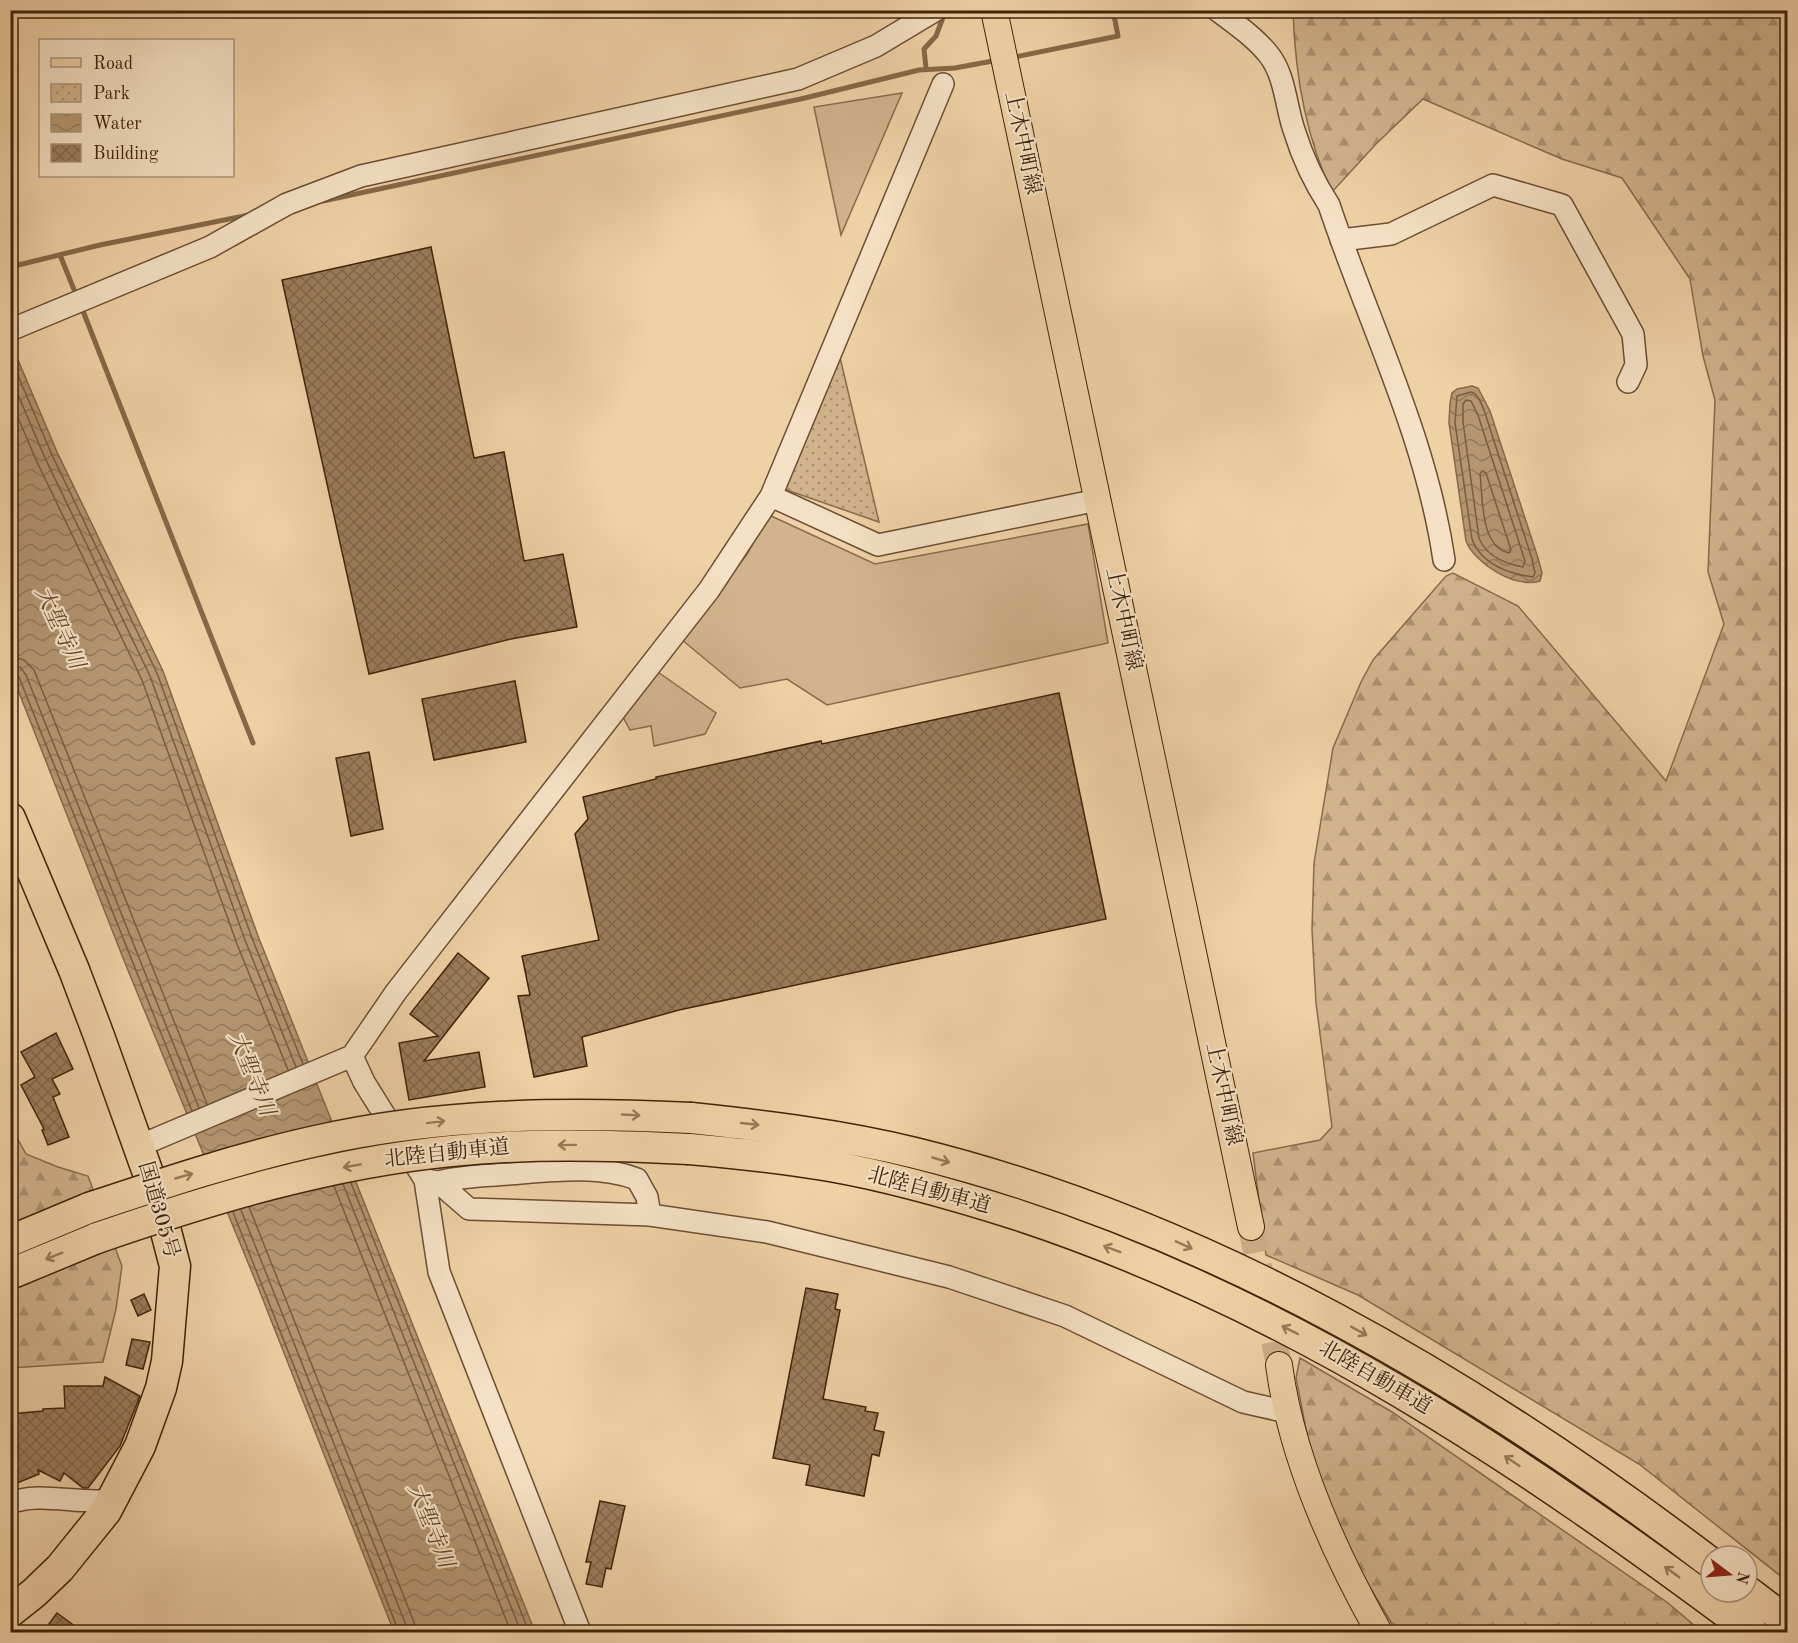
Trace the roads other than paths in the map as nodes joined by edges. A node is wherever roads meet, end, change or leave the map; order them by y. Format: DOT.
graph roads {
  1 [pos="936,10"];
  2 [pos="994,10"];
  3 [pos="1217,10"];
  4 [pos="943,84"];
  5 [pos="1341,240"];
  6 [pos="10,330"];
  7 [pos="1628,382"];
  8 [pos="771,496"];
  9 [pos="1098,500"];
  10 [pos="1444,560"];
  11 [pos="10,818"];
  12 [pos="352,1056"];
  13 [pos="148,1143"];
  14 [pos="432,1181"];
  15 [pos="650,1215"];
  16 [pos="1251,1227"];
  17 [pos="10,1241"];
  18 [pos="10,1274"];
  19 [pos="1279,1365"];
  20 [pos="1287,1412"];
  21 [pos="112,1500"];
  22 [pos="10,1503"];
  23 [pos="1699,1554"];
  24 [pos="1759,1600"];
  25 [pos="10,1612"];
  26 [pos="1788,1622"];
  27 [pos="580,1632"];
  28 [pos="1379,1632"];
  29 [pos="1752,1632"];
  1 -- 6 [label="street"];
  2 -- 9 [label="main road, 上木中町線"];
  3 -- 5 [label="street"];
  4 -- 8 [label="street"];
  5 -- 7 [label="street"];
  5 -- 10 [label="street"];
  8 -- 9 [label="street"];
  8 -- 12 [label="street"];
  9 -- 16 [label="main road, 上木中町線"];
  11 -- 13 [label="highway, 国道305号"];
  12 -- 13 [label="street"];
  12 -- 14 [label="street"];
  13 -- 21 [label="highway, 国道305号"];
  14 -- 15 [label="street"];
  14 -- 15 [label="street"];
  14 -- 27 [label="street"];
  15 -- 20 [label="street"];
  17 -- 23 [label="highway, 北陸自動車道, one-way, bridge"];
  29 -- 18 [label="highway, 北陸自動車道, one-way, bridge"];
  19 -- 20 [label="main road"];
  20 -- 28 [label="main road"];
  21 -- 22 [label="street"];
  21 -- 25 [label="highway, 国道305号"];
  24 -- 26 [label="highway"];
}
